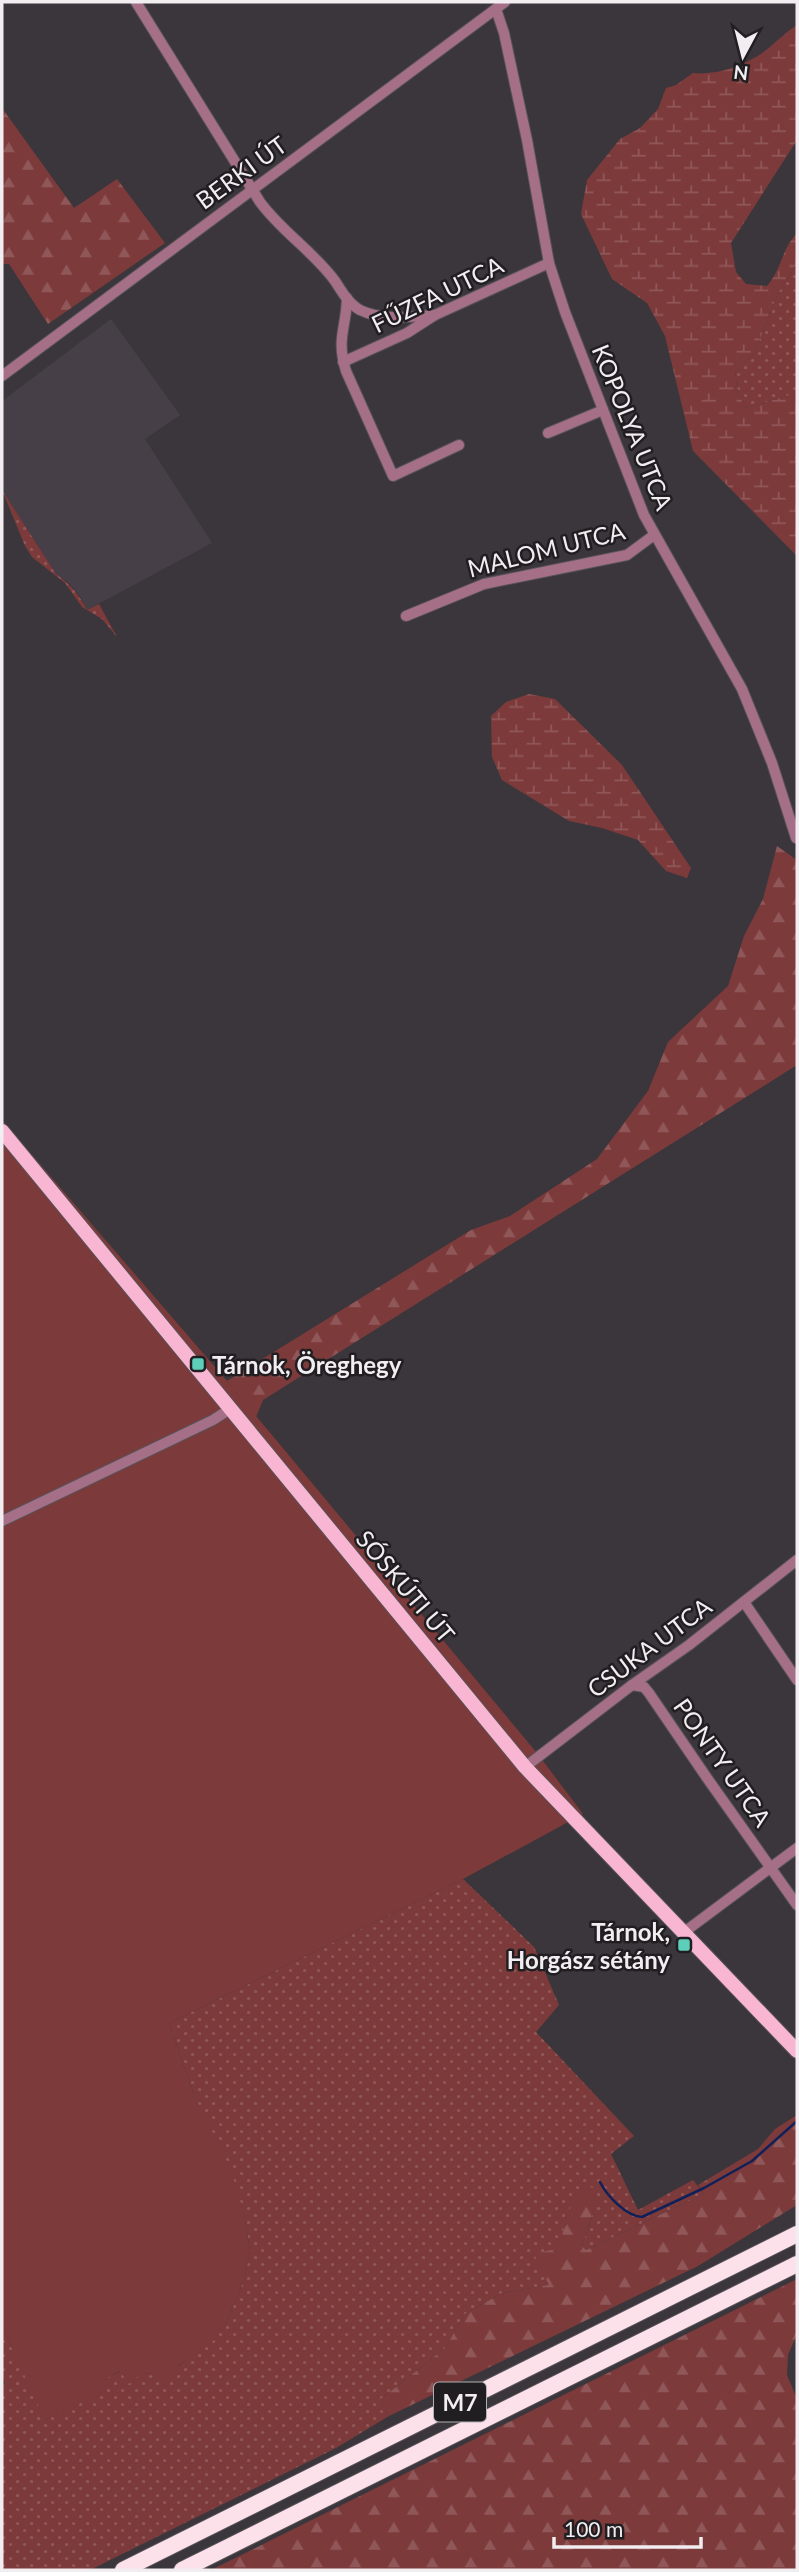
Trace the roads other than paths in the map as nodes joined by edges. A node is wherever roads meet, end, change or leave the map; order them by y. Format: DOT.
graph roads {
  1 [pos="136,2"];
  2 [pos="500,5"];
  3 [pos="253,190"];
  4 [pos="549,263"];
  5 [pos="347,298"];
  6 [pos="436,315"];
  7 [pos="343,362"];
  8 [pos="2,376"];
  9 [pos="603,410"];
  10 [pos="548,433"];
  11 [pos="459,445"];
  12 [pos="654,535"];
  13 [pos="406,616"];
  14 [pos="796,838"];
  15 [pos="2,1131"];
  16 [pos="230,1409"];
  17 [pos="2,1521"];
  18 [pos="797,1560"];
  19 [pos="744,1602"];
  20 [pos="797,1680"];
  21 [pos="632,1685"];
  22 [pos="525,1767"];
  23 [pos="797,1848"];
  24 [pos="771,1868"];
  25 [pos="797,1905"];
  26 [pos="683,1933"];
  27 [pos="797,2051"];
  28 [pos="797,2234"];
  29 [pos="797,2264"];
  30 [pos="123,2570"];
  31 [pos="182,2570"];
  1 -- 3 [label="street"];
  2 -- 3 [label="street, BERKI ÚT"];
  2 -- 4 [label="street, KOPOLYA UTCA"];
  3 -- 5 [label="street"];
  3 -- 8 [label="street, BERKI ÚT"];
  4 -- 6 [label="street, FŰZFA UTCA"];
  4 -- 9 [label="street, KOPOLYA UTCA"];
  5 -- 6 [label="street"];
  5 -- 7 [label="street"];
  6 -- 7 [label="street, FŰZFA UTCA"];
  7 -- 11 [label="street"];
  9 -- 10 [label="street"];
  9 -- 12 [label="street, KOPOLYA UTCA"];
  12 -- 13 [label="street, MALOM UTCA"];
  12 -- 14 [label="street, KOPOLYA UTCA"];
  15 -- 16 [label="main road, SÓSKÚTI ÚT"];
  16 -- 17 [label="street"];
  16 -- 22 [label="main road, SÓSKÚTI ÚT"];
  18 -- 19 [label="street, CSUKA UTCA"];
  19 -- 20 [label="street"];
  19 -- 21 [label="street, CSUKA UTCA"];
  21 -- 22 [label="street, CSUKA UTCA"];
  21 -- 24 [label="street, PONTY UTCA"];
  22 -- 26 [label="main road, SÓSKÚTI ÚT"];
  23 -- 24 [label="street"];
  24 -- 25 [label="street, PONTY UTCA"];
  24 -- 26 [label="street"];
  26 -- 27 [label="main road, SÓSKÚTI ÚT"];
  28 -- 30 [label="highway, M7"];
  29 -- 31 [label="highway, M7"];
}
